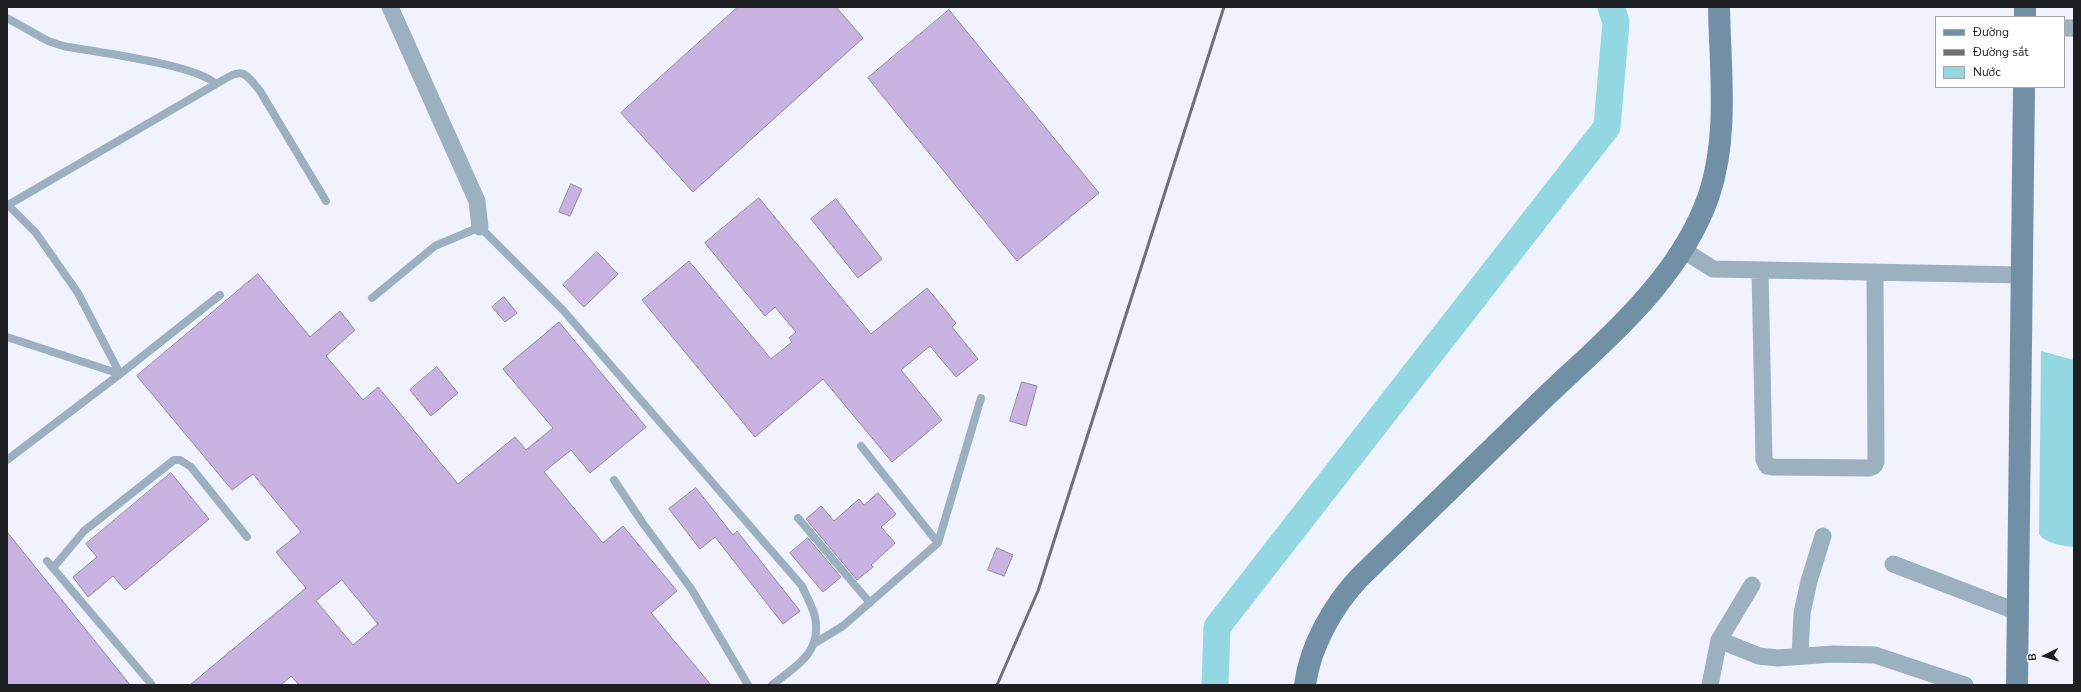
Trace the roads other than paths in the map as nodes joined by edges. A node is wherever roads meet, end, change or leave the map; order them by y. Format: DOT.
graph roads {
  1 [pos="390,7"];
  2 [pos="1719,7"];
  3 [pos="7,18"];
  4 [pos="216,84"];
  5 [pos="2024,88"];
  6 [pos="326,201"];
  7 [pos="8,205"];
  8 [pos="480,227"];
  9 [pos="1683,250"];
  10 [pos="1760,270"];
  11 [pos="1875,272"];
  12 [pos="2022,275"];
  13 [pos="220,295"];
  14 [pos="372,298"];
  15 [pos="7,337"];
  16 [pos="120,374"];
  17 [pos="981,398"];
  18 [pos="861,446"];
  19 [pos="7,460"];
  20 [pos="614,480"];
  21 [pos="798,518"];
  22 [pos="1824,536"];
  23 [pos="247,537"];
  24 [pos="938,543"];
  25 [pos="47,561"];
  26 [pos="1893,564"];
  27 [pos="53,568"];
  28 [pos="1752,585"];
  29 [pos="870,603"];
  30 [pos="2018,612"];
  31 [pos="1719,640"];
  32 [pos="815,643"];
  33 [pos="1800,656"];
  34 [pos="152,685"];
  35 [pos="748,685"];
  36 [pos="772,685"];
  37 [pos="1305,685"];
  38 [pos="1710,685"];
  39 [pos="1965,685"];
  40 [pos="2017,685"];
  1 -- 8 [label="street"];
  2 -- 9 [label="street"];
  3 -- 4 [label="lane"];
  4 -- 6 [label="lane"];
  4 -- 7 [label="lane"];
  5 -- 12 [label="street"];
  7 -- 16 [label="lane"];
  8 -- 14 [label="lane"];
  8 -- 32 [label="lane"];
  9 -- 10 [label="street"];
  9 -- 37 [label="street"];
  10 -- 11 [label="street"];
  10 -- 11 [label="street"];
  11 -- 12 [label="street"];
  12 -- 30 [label="street"];
  13 -- 16 [label="lane"];
  15 -- 16 [label="lane"];
  16 -- 19 [label="lane"];
  17 -- 24 [label="lane"];
  18 -- 24 [label="lane"];
  20 -- 35 [label="lane"];
  21 -- 29 [label="lane"];
  22 -- 33 [label="street"];
  23 -- 27 [label="lane"];
  24 -- 29 [label="lane"];
  25 -- 27 [label="lane"];
  26 -- 30 [label="street"];
  27 -- 34 [label="lane"];
  28 -- 31 [label="street"];
  29 -- 32 [label="lane"];
  30 -- 40 [label="street"];
  31 -- 33 [label="street"];
  31 -- 38 [label="street"];
  32 -- 36 [label="lane"];
  33 -- 39 [label="street"];
}
